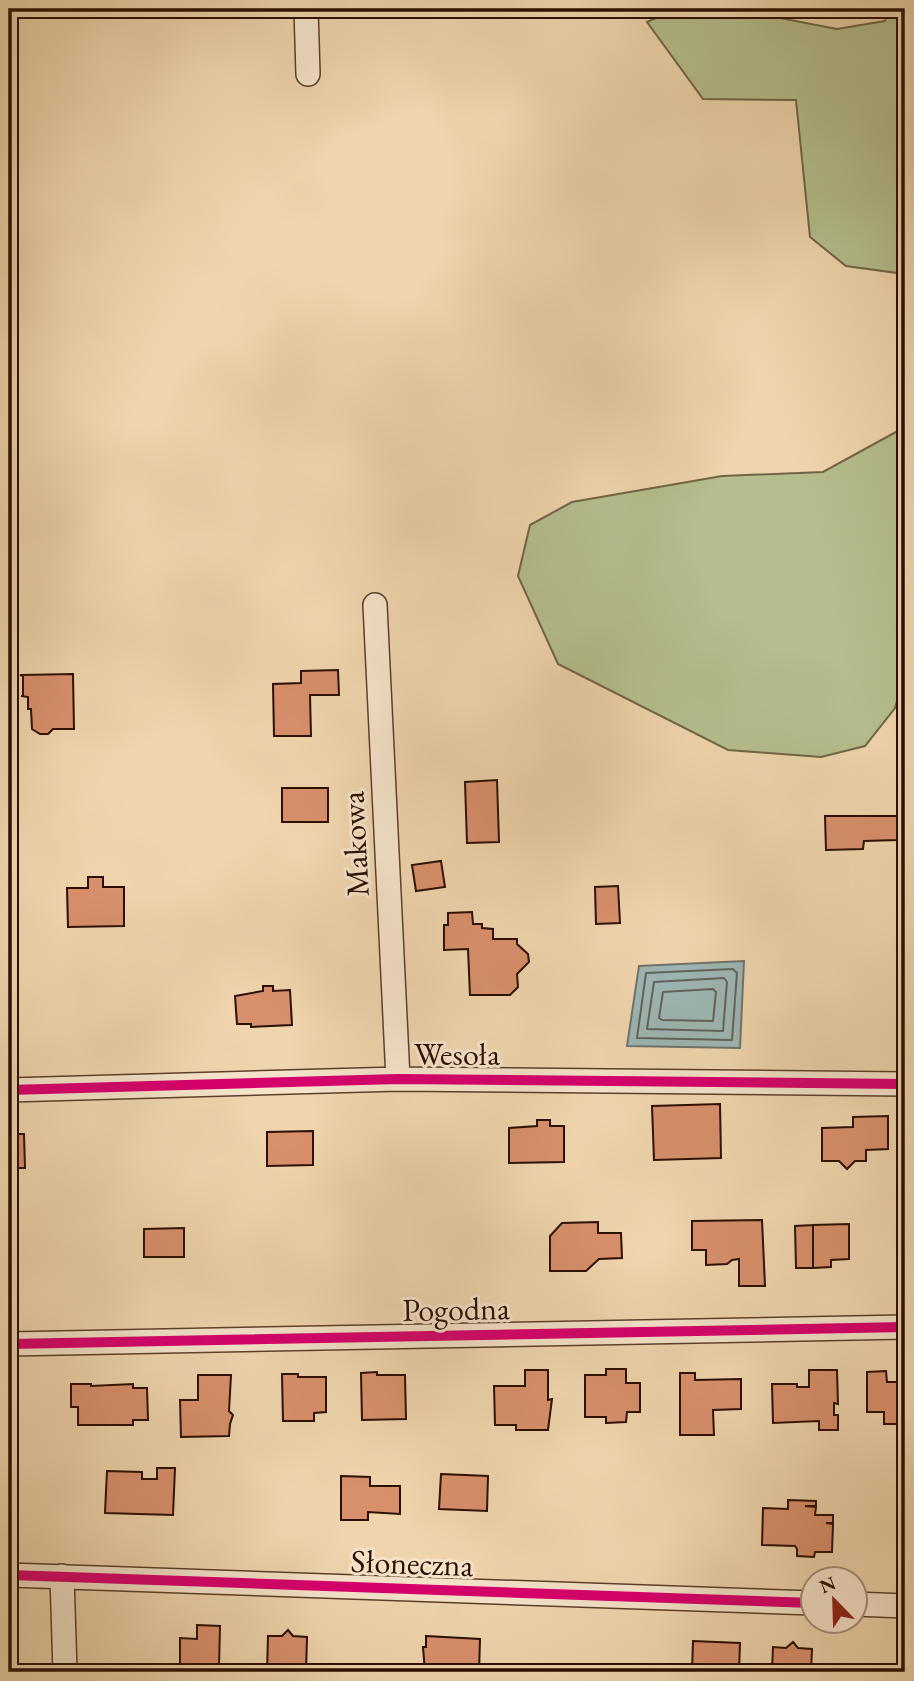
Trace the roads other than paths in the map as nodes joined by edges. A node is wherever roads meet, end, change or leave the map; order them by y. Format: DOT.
graph roads {
  1 [pos="306,9"];
  2 [pos="309,74"];
  3 [pos="375,605"];
  4 [pos="398,1079"];
  5 [pos="905,1084"];
  6 [pos="9,1090"];
  7 [pos="905,1327"];
  8 [pos="9,1344"];
  9 [pos="9,1575"];
  10 [pos="62,1576"];
  11 [pos="799,1602"];
  12 [pos="869,1605"];
  13 [pos="905,1606"];
  14 [pos="65,1672"];
  1 -- 2 [label="street"];
  3 -- 4 [label="street, Makowa"];
  4 -- 5 [label="street, Wesoła"];
  4 -- 6 [label="street, Wesoła"];
  7 -- 8 [label="street, Pogodna"];
  9 -- 10 [label="street, Słoneczna"];
  10 -- 11 [label="street, Słoneczna"];
  10 -- 14 [label="street"];
  12 -- 13 [label="street"];
}
